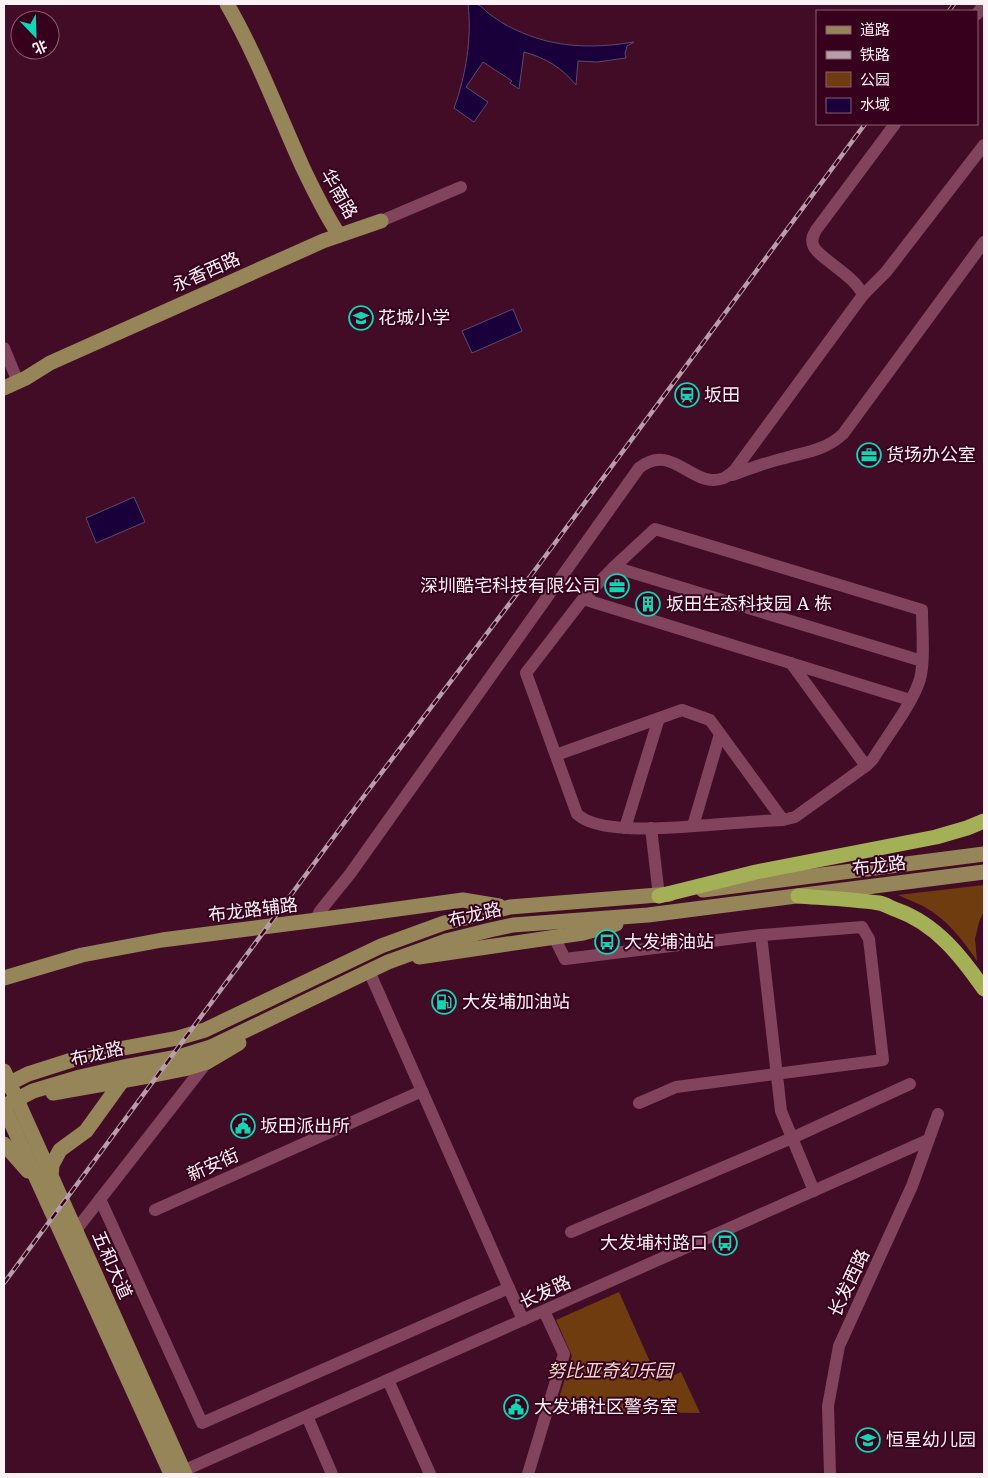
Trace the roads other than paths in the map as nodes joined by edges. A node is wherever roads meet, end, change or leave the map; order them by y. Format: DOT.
graph roads {
  1 [pos="227,4"];
  2 [pos="237,4"];
  3 [pos="894,125"];
  4 [pos="984,145"];
  5 [pos="461,187"];
  6 [pos="380,221"];
  7 [pos="340,235"];
  8 [pos="984,242"];
  9 [pos="863,295"];
  10 [pos="4,348"];
  11 [pos="12,378"];
  12 [pos="4,388"];
  13 [pos="725,478"];
  14 [pos="614,567"];
  15 [pos="583,599"];
  16 [pos="922,661"];
  17 [pos="791,663"];
  18 [pos="910,700"];
  19 [pos="659,718"];
  20 [pos="720,734"];
  21 [pos="556,755"];
  22 [pos="866,766"];
  23 [pos="783,820"];
  24 [pos="984,821"];
  25 [pos="693,826"];
  26 [pos="625,828"];
  27 [pos="651,828"];
  28 [pos="984,854"];
  29 [pos="984,872"];
  30 [pos="659,896"];
  31 [pos="798,896"];
  32 [pos="510,907"];
  33 [pos="652,914"];
  34 [pos="317,920"];
  35 [pos="761,935"];
  36 [pos="554,937"];
  37 [pos="388,962"];
  38 [pos="28,970"];
  39 [pos="4,971"];
  40 [pos="369,971"];
  41 [pos="4,978"];
  42 [pos="984,989"];
  43 [pos="280,1014"];
  44 [pos="207,1062"];
  45 [pos="777,1075"];
  46 [pos="6,1080"];
  47 [pos="122,1081"];
  48 [pos="910,1084"];
  49 [pos="422,1092"];
  50 [pos="639,1102"];
  51 [pos="8,1104"];
  52 [pos="938,1114"];
  53 [pos="792,1138"];
  54 [pos="928,1140"];
  55 [pos="4,1144"];
  56 [pos="45,1179"];
  57 [pos="814,1191"];
  58 [pos="100,1199"];
  59 [pos="154,1210"];
  60 [pos="76,1230"];
  61 [pos="571,1232"];
  62 [pos="509,1288"];
  63 [pos="544,1311"];
  64 [pos="523,1320"];
  65 [pos="388,1380"];
  66 [pos="307,1416"];
  67 [pos="179,1473"];
  68 [pos="332,1474"];
  69 [pos="429,1474"];
  70 [pos="528,1474"];
  71 [pos="830,1474"];
  1 -- 7 [label="main road, 华南路"];
  2 -- 7 [label="main road, 华南路"];
  3 -- 9 [label="street"];
  4 -- 9 [label="street"];
  5 -- 6 [label="street"];
  6 -- 7 [label="main road, 永香西路"];
  7 -- 11 [label="main road, 永香西路"];
  8 -- 13 [label="street"];
  9 -- 13 [label="street"];
  10 -- 11 [label="street"];
  11 -- 12 [label="main road, 永香西路"];
  13 -- 34 [label="street"];
  14 -- 15 [label="street"];
  14 -- 16 [label="street"];
  14 -- 16 [label="street"];
  15 -- 17 [label="street"];
  15 -- 21 [label="street"];
  16 -- 18 [label="street"];
  17 -- 18 [label="street"];
  17 -- 22 [label="street"];
  18 -- 22 [label="street"];
  19 -- 20 [label="street"];
  19 -- 21 [label="street"];
  19 -- 26 [label="street"];
  20 -- 23 [label="street"];
  20 -- 25 [label="street"];
  21 -- 26 [label="street"];
  22 -- 23 [label="street"];
  23 -- 25 [label="street"];
  24 -- 30 [label="highway"];
  25 -- 27 [label="street"];
  26 -- 27 [label="street"];
  27 -- 30 [label="street"];
  28 -- 30 [label="main road, 布龙路"];
  29 -- 31 [label="main road, 布龙路"];
  30 -- 32 [label="main road, 布龙路"];
  31 -- 33 [label="main road, 布龙路"];
  31 -- 42 [label="highway"];
  32 -- 34 [label="main road, 布龙路辅路"];
  32 -- 46 [label="main road, 布龙路"];
  33 -- 36 [label="main road"];
  33 -- 37 [label="main road, 布龙路"];
  34 -- 38 [label="main road, 布龙路辅路"];
  35 -- 36 [label="street"];
  35 -- 45 [label="street"];
  35 -- 45 [label="street"];
  36 -- 37 [label="main road"];
  37 -- 40 [label="main road, 布龙路"];
  38 -- 39 [label="main road"];
  38 -- 41 [label="main road, 布龙路辅路"];
  40 -- 43 [label="main road, 布龙路"];
  40 -- 49 [label="street"];
  43 -- 44 [label="main road"];
  43 -- 51 [label="main road, 布龙路"];
  44 -- 47 [label="main road"];
  44 -- 58 [label="street"];
  45 -- 50 [label="street"];
  45 -- 53 [label="street"];
  46 -- 51 [label="main road, 五和大道"];
  47 -- 51 [label="main road"];
  47 -- 56 [label="main road"];
  48 -- 53 [label="street"];
  49 -- 59 [label="street, 新安街"];
  49 -- 62 [label="street"];
  51 -- 56 [label="main road, 五和大道"];
  52 -- 54 [label="street, 长发西路"];
  53 -- 57 [label="street"];
  53 -- 61 [label="street"];
  54 -- 57 [label="street, 长发路"];
  54 -- 71 [label="street, 长发西路"];
  55 -- 56 [label="main road"];
  56 -- 60 [label="main road, 五和大道"];
  56 -- 67 [label="main road, 五和大道"];
  57 -- 63 [label="street, 长发路"];
  58 -- 60 [label="street"];
  58 -- 62 [label="street"];
  60 -- 67 [label="main road, 五和大道"];
  62 -- 64 [label="street"];
  63 -- 64 [label="street, 长发路"];
  63 -- 70 [label="street"];
  64 -- 65 [label="street, 长发路"];
  65 -- 66 [label="street, 长发路"];
  65 -- 69 [label="street"];
  66 -- 67 [label="street, 长发路"];
  66 -- 68 [label="street"];
}
